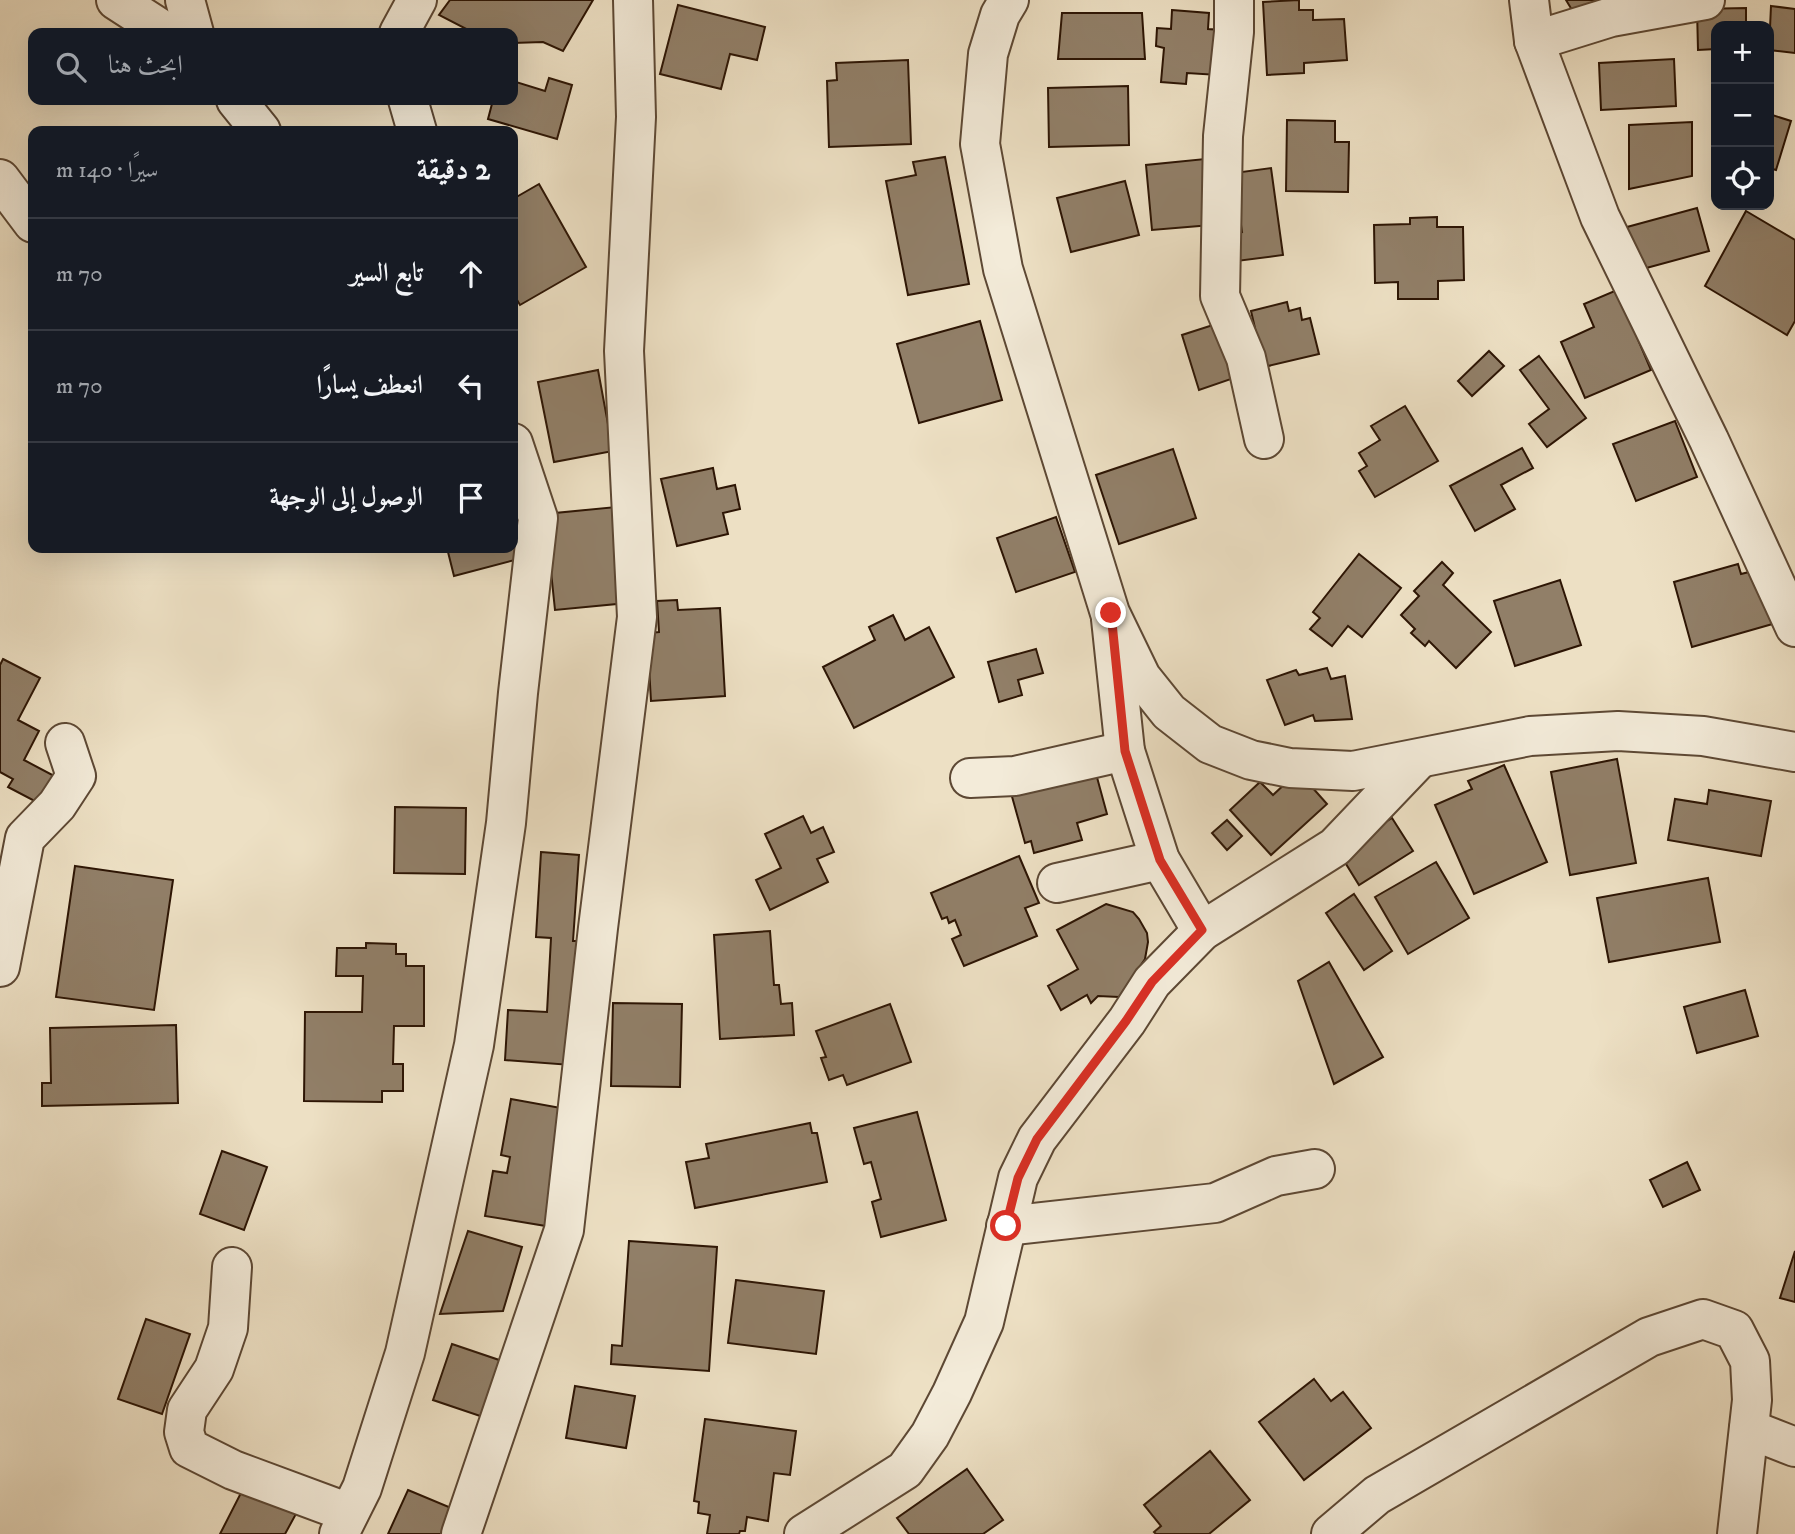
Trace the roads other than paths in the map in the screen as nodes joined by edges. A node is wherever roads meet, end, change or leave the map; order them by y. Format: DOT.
graph roads {
  1 [pos="116,0"];
  2 [pos="185,0"];
  3 [pos="417,0"];
  4 [pos="633,0"];
  5 [pos="1009,0"];
  6 [pos="1234,0"];
  7 [pos="1529,0"];
  8 [pos="1705,0"];
  9 [pos="159,28"];
  10 [pos="193,28"];
  11 [pos="402,28"];
  12 [pos="1535,41"];
  13 [pos="240,105"];
  14 [pos="409,105"];
  15 [pos="257,126"];
  16 [pos="416,126"];
  17 [pos="0,179"];
  18 [pos="28,216"];
  19 [pos="1264,439"];
  20 [pos="518,458"];
  21 [pos="1111,613"];
  22 [pos="1795,627"];
  23 [pos="65,743"];
  24 [pos="1125,751"];
  25 [pos="1795,752"];
  26 [pos="1419,759"];
  27 [pos="970,778"];
  28 [pos="1160,860"];
  29 [pos="1057,884"];
  30 [pos="1202,930"];
  31 [pos="0,967"];
  32 [pos="1315,1169"];
  33 [pos="1006,1226"];
  34 [pos="232,1267"];
  35 [pos="1749,1429"];
  36 [pos="1795,1447"];
  37 [pos="344,1524"];
  38 [pos="461,1534"];
  39 [pos="804,1534"];
  40 [pos="1331,1534"];
  41 [pos="1737,1534"];
  1 -- 9 [label="street"];
  2 -- 10 [label="street"];
  3 -- 11 [label="street"];
  4 -- 38 [label="street"];
  5 -- 21 [label="street"];
  6 -- 19 [label="street"];
  7 -- 12 [label="street"];
  8 -- 12 [label="street"];
  12 -- 22 [label="street"];
  13 -- 15 [label="street"];
  14 -- 16 [label="street"];
  17 -- 18 [label="street"];
  20 -- 37 [label="street"];
  21 -- 24 [label="street"];
  21 -- 26 [label="street"];
  23 -- 31 [label="street"];
  24 -- 27 [label="street"];
  24 -- 28 [label="street"];
  25 -- 26 [label="street"];
  26 -- 30 [label="street"];
  28 -- 29 [label="street"];
  28 -- 30 [label="street"];
  30 -- 33 [label="street"];
  32 -- 33 [label="street"];
  33 -- 39 [label="street"];
  34 -- 37 [label="street"];
  35 -- 36 [label="street"];
  35 -- 40 [label="street"];
  35 -- 41 [label="street"];
}
